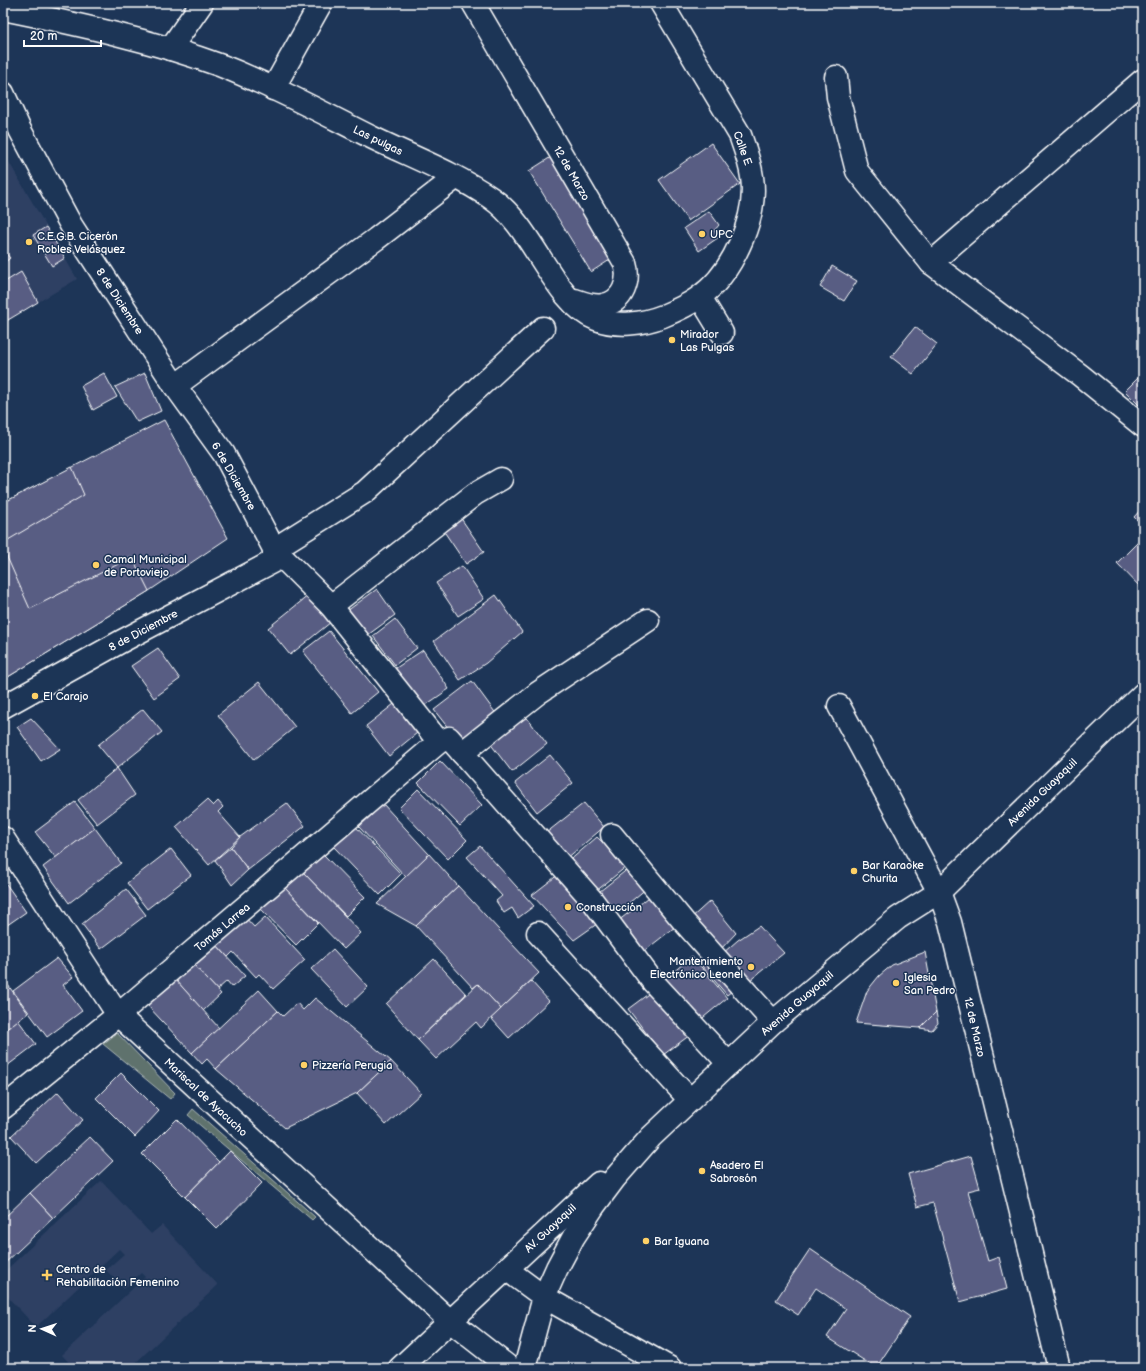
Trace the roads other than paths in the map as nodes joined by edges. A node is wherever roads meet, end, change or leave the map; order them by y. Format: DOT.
graph roads {
  1 [pos="202,3"];
  2 [pos="321,3"];
  3 [pos="473,3"];
  4 [pos="661,3"];
  5 [pos="3,10"];
  6 [pos="170,49"];
  7 [pos="836,77"];
  8 [pos="1143,80"];
  9 [pos="273,89"];
  10 [pos="3,93"];
  11 [pos="13,127"];
  12 [pos="455,178"];
  13 [pos="931,263"];
  14 [pos="568,297"];
  15 [pos="700,297"];
  16 [pos="543,328"];
  17 [pos="722,333"];
  18 [pos="175,386"];
  19 [pos="1143,426"];
  20 [pos="501,479"];
  21 [pos="274,549"];
  22 [pos="331,606"];
  23 [pos="648,620"];
  24 [pos="1143,694"];
  25 [pos="839,706"];
  26 [pos="3,707"];
  27 [pos="439,742"];
  28 [pos="462,753"];
  29 [pos="612,835"];
  30 [pos="3,838"];
  31 [pos="939,892"];
  32 [pos="538,933"];
  33 [pos="118,1015"];
  34 [pos="773,1022"];
  35 [pos="729,1064"];
  36 [pos="690,1100"];
  37 [pos="3,1108"];
  38 [pos="651,1137"];
  39 [pos="506,1269"];
  40 [pos="544,1297"];
  41 [pos="450,1321"];
  42 [pos="400,1368"];
  43 [pos="510,1368"];
  44 [pos="525,1368"];
  45 [pos="670,1368"];
  46 [pos="1059,1368"];
  1 -- 6 [label="street"];
  2 -- 9 [label="street"];
  3 -- 14 [label="street, 12 de Marzo"];
  4 -- 15 [label="street, Calle E"];
  5 -- 6 [label="street, Las pulgas"];
  6 -- 9 [label="street, Las pulgas"];
  7 -- 13 [label="street"];
  8 -- 13 [label="street"];
  9 -- 12 [label="street, Las pulgas"];
  10 -- 11 [label="street"];
  11 -- 18 [label="street, 8 de Diciembre"];
  12 -- 14 [label="street, Las pulgas"];
  12 -- 18 [label="street"];
  13 -- 19 [label="street"];
  14 -- 15 [label="street, Las pulgas"];
  15 -- 17 [label="street"];
  16 -- 21 [label="street"];
  18 -- 21 [label="street, 6 de Diciembre"];
  20 -- 22 [label="street"];
  21 -- 22 [label="street, 6 de Diciembre"];
  21 -- 26 [label="street, 8 de Diciembre"];
  22 -- 27 [label="street, 6 de Diciembre"];
  23 -- 28 [label="street"];
  24 -- 31 [label="street, Avenida Guayaquil"];
  25 -- 31 [label="street, 12 de Marzo"];
  27 -- 28 [label="street"];
  27 -- 33 [label="street, Tomás Larrea"];
  28 -- 35 [label="street"];
  29 -- 34 [label="street"];
  30 -- 33 [label="street, Mariscal de Ayacucho"];
  31 -- 34 [label="street, Avenida Guayaquil"];
  31 -- 46 [label="street, 12 de Marzo"];
  32 -- 36 [label="street"];
  33 -- 37 [label="street, Tomás Larrea"];
  33 -- 41 [label="street, Mariscal de Ayacucho"];
  34 -- 35 [label="street, Avenida Guayaquil"];
  35 -- 36 [label="street, Avenida Guayaquil"];
  36 -- 38 [label="street, Avenida Guayaquil"];
  38 -- 39 [label="street, AV. Guayaquil"];
  38 -- 40 [label="street, Avenida Guayaquil"];
  39 -- 40 [label="street"];
  39 -- 41 [label="street, AV. Guayaquil"];
  40 -- 44 [label="street, Avenida Guayaquil"];
  40 -- 45 [label="street"];
  41 -- 42 [label="street, AV. Guayaquil"];
  41 -- 43 [label="street, Mariscal de Ayacucho"];
}
